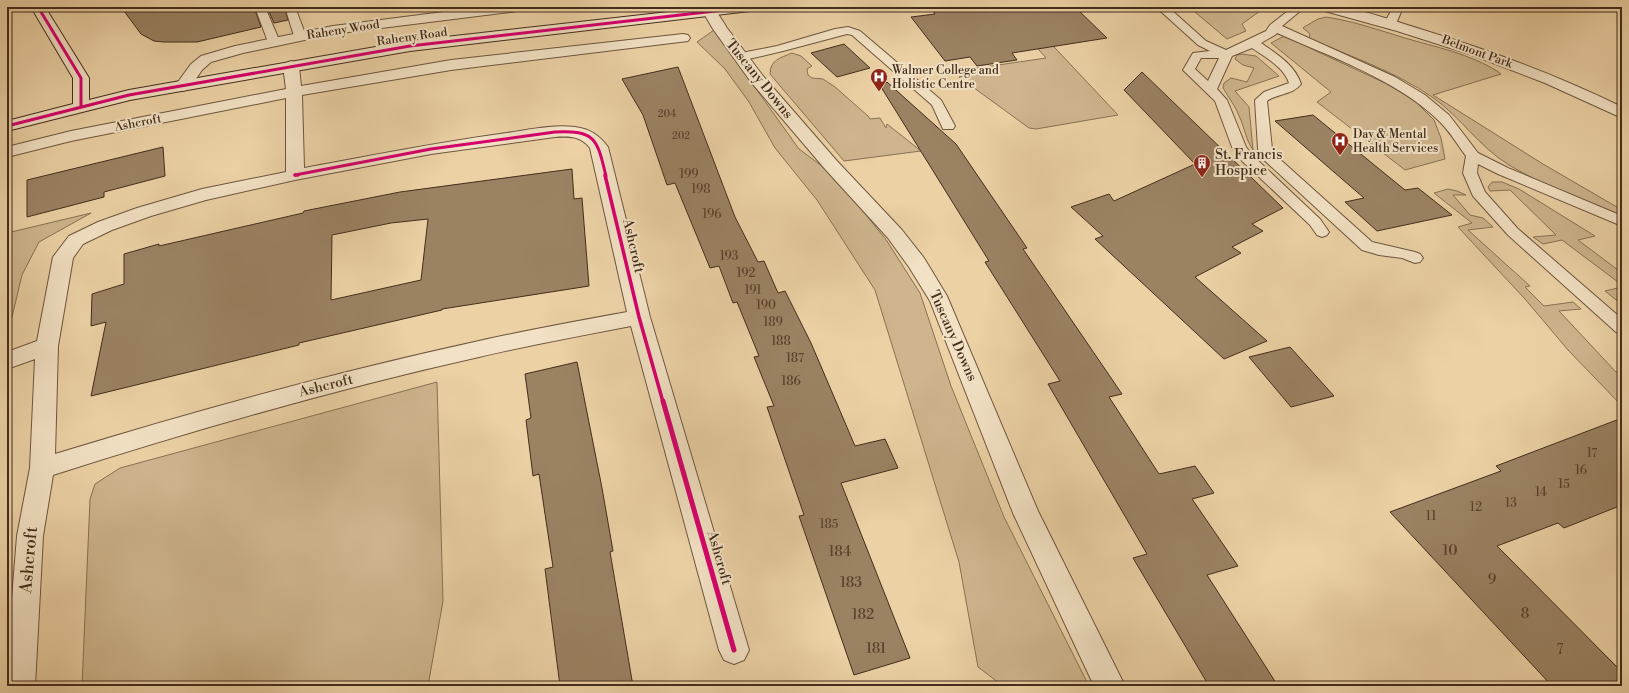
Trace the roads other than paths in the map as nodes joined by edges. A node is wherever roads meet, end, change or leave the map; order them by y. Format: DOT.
graph roads {
  1 [pos="38,7"];
  2 [pos="260,7"];
  3 [pos="290,7"];
  4 [pos="517,7"];
  5 [pos="750,7"];
  6 [pos="1161,7"];
  7 [pos="1300,7"];
  8 [pos="1326,7"];
  9 [pos="1399,7"];
  10 [pos="710,12"];
  11 [pos="1390,24"];
  12 [pos="1274,27"];
  13 [pos="300,36"];
  14 [pos="683,38"];
  15 [pos="274,42"];
  16 [pos="1253,43"];
  17 [pos="1227,54"];
  18 [pos="740,57"];
  19 [pos="292,66"];
  20 [pos="183,86"];
  21 [pos="1211,89"];
  22 [pos="294,93"];
  23 [pos="81,107"];
  24 [pos="1622,114"];
  25 [pos="7,126"];
  26 [pos="948,126"];
  27 [pos="7,152"];
  28 [pos="1473,156"];
  29 [pos="295,175"];
  30 [pos="1622,221"];
  31 [pos="1322,232"];
  32 [pos="1415,258"];
  33 [pos="639,317"];
  34 [pos="1622,328"];
  35 [pos="47,346"];
  36 [pos="7,361"];
  37 [pos="42,468"];
  38 [pos="734,650"];
  39 [pos="15,656"];
  40 [pos="20,686"];
  41 [pos="1110,686"];
  1 -- 23 [label="street"];
  2 -- 15 [label="lane"];
  3 -- 13 [label="lane"];
  4 -- 13 [label="street, Raheny Wood"];
  5 -- 10 [label="street, Raheny Road"];
  6 -- 17 [label="lane"];
  7 -- 12 [label="lane"];
  8 -- 11 [label="street, Belmont Park"];
  9 -- 11 [label="lane"];
  10 -- 18 [label="street, Tuscany Downs"];
  10 -- 19 [label="street, Raheny Road"];
  11 -- 24 [label="street, Belmont Park"];
  12 -- 16 [label="lane"];
  12 -- 28 [label="lane"];
  13 -- 15 [label="street, Raheny Wood"];
  14 -- 22 [label="street, Ashcroft"];
  15 -- 20 [label="street, Raheny Wood"];
  16 -- 17 [label="lane"];
  16 -- 32 [label="lane"];
  17 -- 21 [label="lane"];
  17 -- 21 [label="lane"];
  18 -- 26 [label="lane"];
  18 -- 41 [label="street, Tuscany Downs"];
  19 -- 20 [label="street, Raheny Road"];
  19 -- 22 [label="street"];
  20 -- 23 [label="street, Raheny Road"];
  21 -- 31 [label="lane"];
  22 -- 27 [label="street, Ashcroft"];
  22 -- 29 [label="street"];
  23 -- 25 [label="street, Raheny Road"];
  28 -- 30 [label="lane"];
  28 -- 34 [label="lane"];
  29 -- 33 [label="street, Ashcroft"];
  29 -- 35 [label="street, Ashcroft"];
  33 -- 37 [label="street, Ashcroft"];
  33 -- 38 [label="street, Ashcroft"];
  35 -- 36 [label="street"];
  35 -- 37 [label="street, Ashcroft"];
  37 -- 39 [label="street, Ashcroft"];
  39 -- 40 [label="street, Ashcroft"];
}
